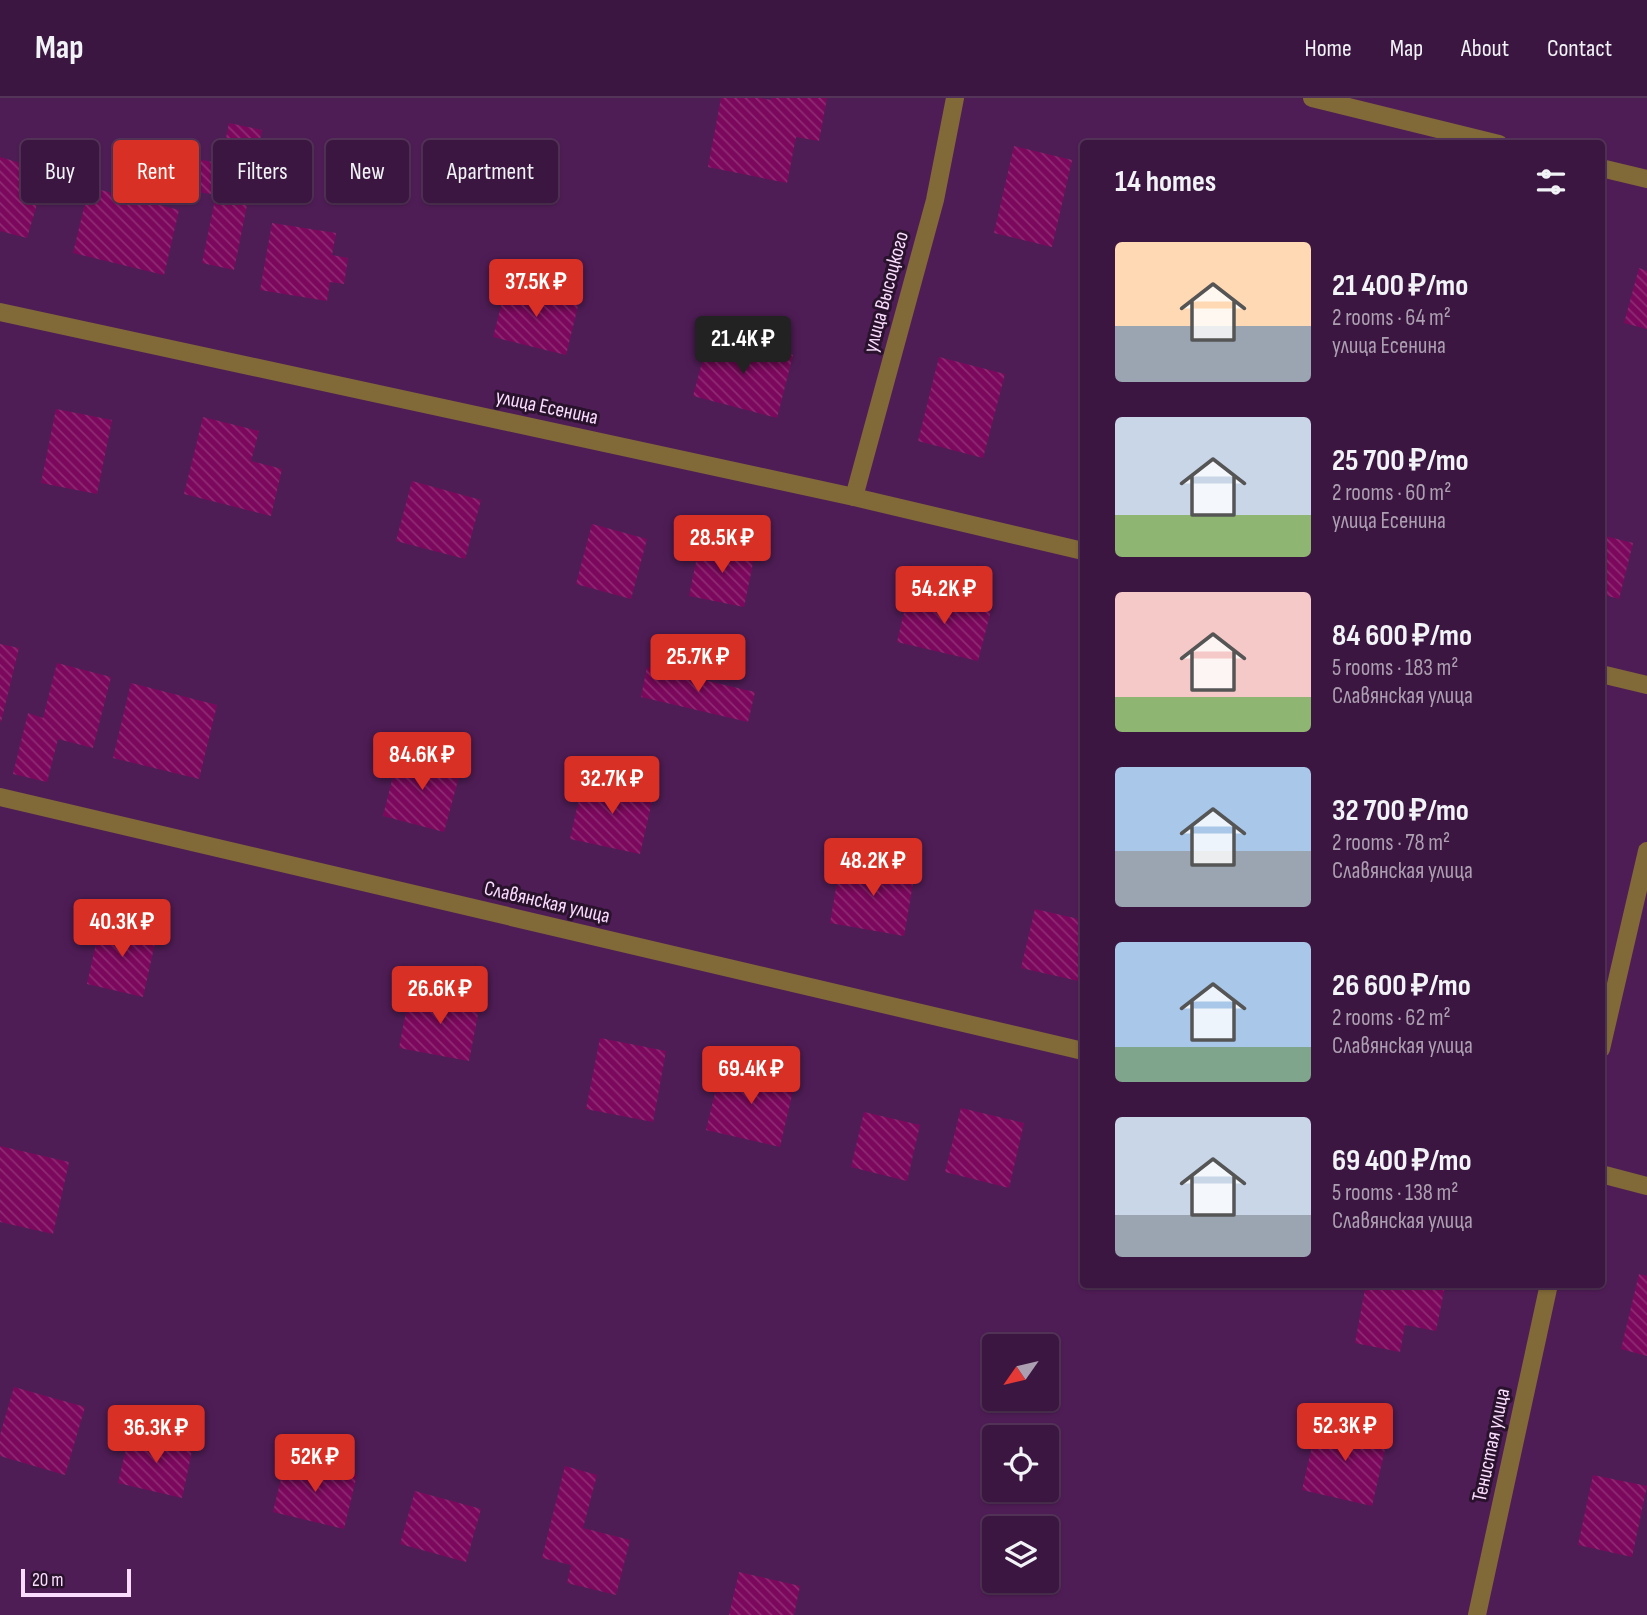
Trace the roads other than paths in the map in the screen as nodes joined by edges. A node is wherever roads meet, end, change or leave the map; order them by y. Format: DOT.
graph roads {
  1 [pos="955,98"];
  2 [pos="1312,98"];
  3 [pos="1483,140"];
  4 [pos="1605,169"];
  5 [pos="1647,179"];
  6 [pos="0,312"];
  7 [pos="854,497"];
  8 [pos="1080,550"];
  9 [pos="1605,675"];
  10 [pos="1647,685"];
  11 [pos="0,797"];
  12 [pos="1647,850"];
  13 [pos="1605,1032"];
  14 [pos="1080,1050"];
  15 [pos="1605,1175"];
  16 [pos="1647,1186"];
  17 [pos="1548,1288"];
  18 [pos="1477,1615"];
  1 -- 7 [label="street, улица Высоцкого"];
  2 -- 3 [label="street"];
  4 -- 5 [label="street"];
  6 -- 7 [label="street, улица Есенина"];
  7 -- 8 [label="street, улица Есенина"];
  9 -- 10 [label="street"];
  11 -- 14 [label="street, Славянская улица"];
  12 -- 13 [label="street"];
  15 -- 16 [label="street"];
  17 -- 18 [label="street, Тенистая улица"];
}
